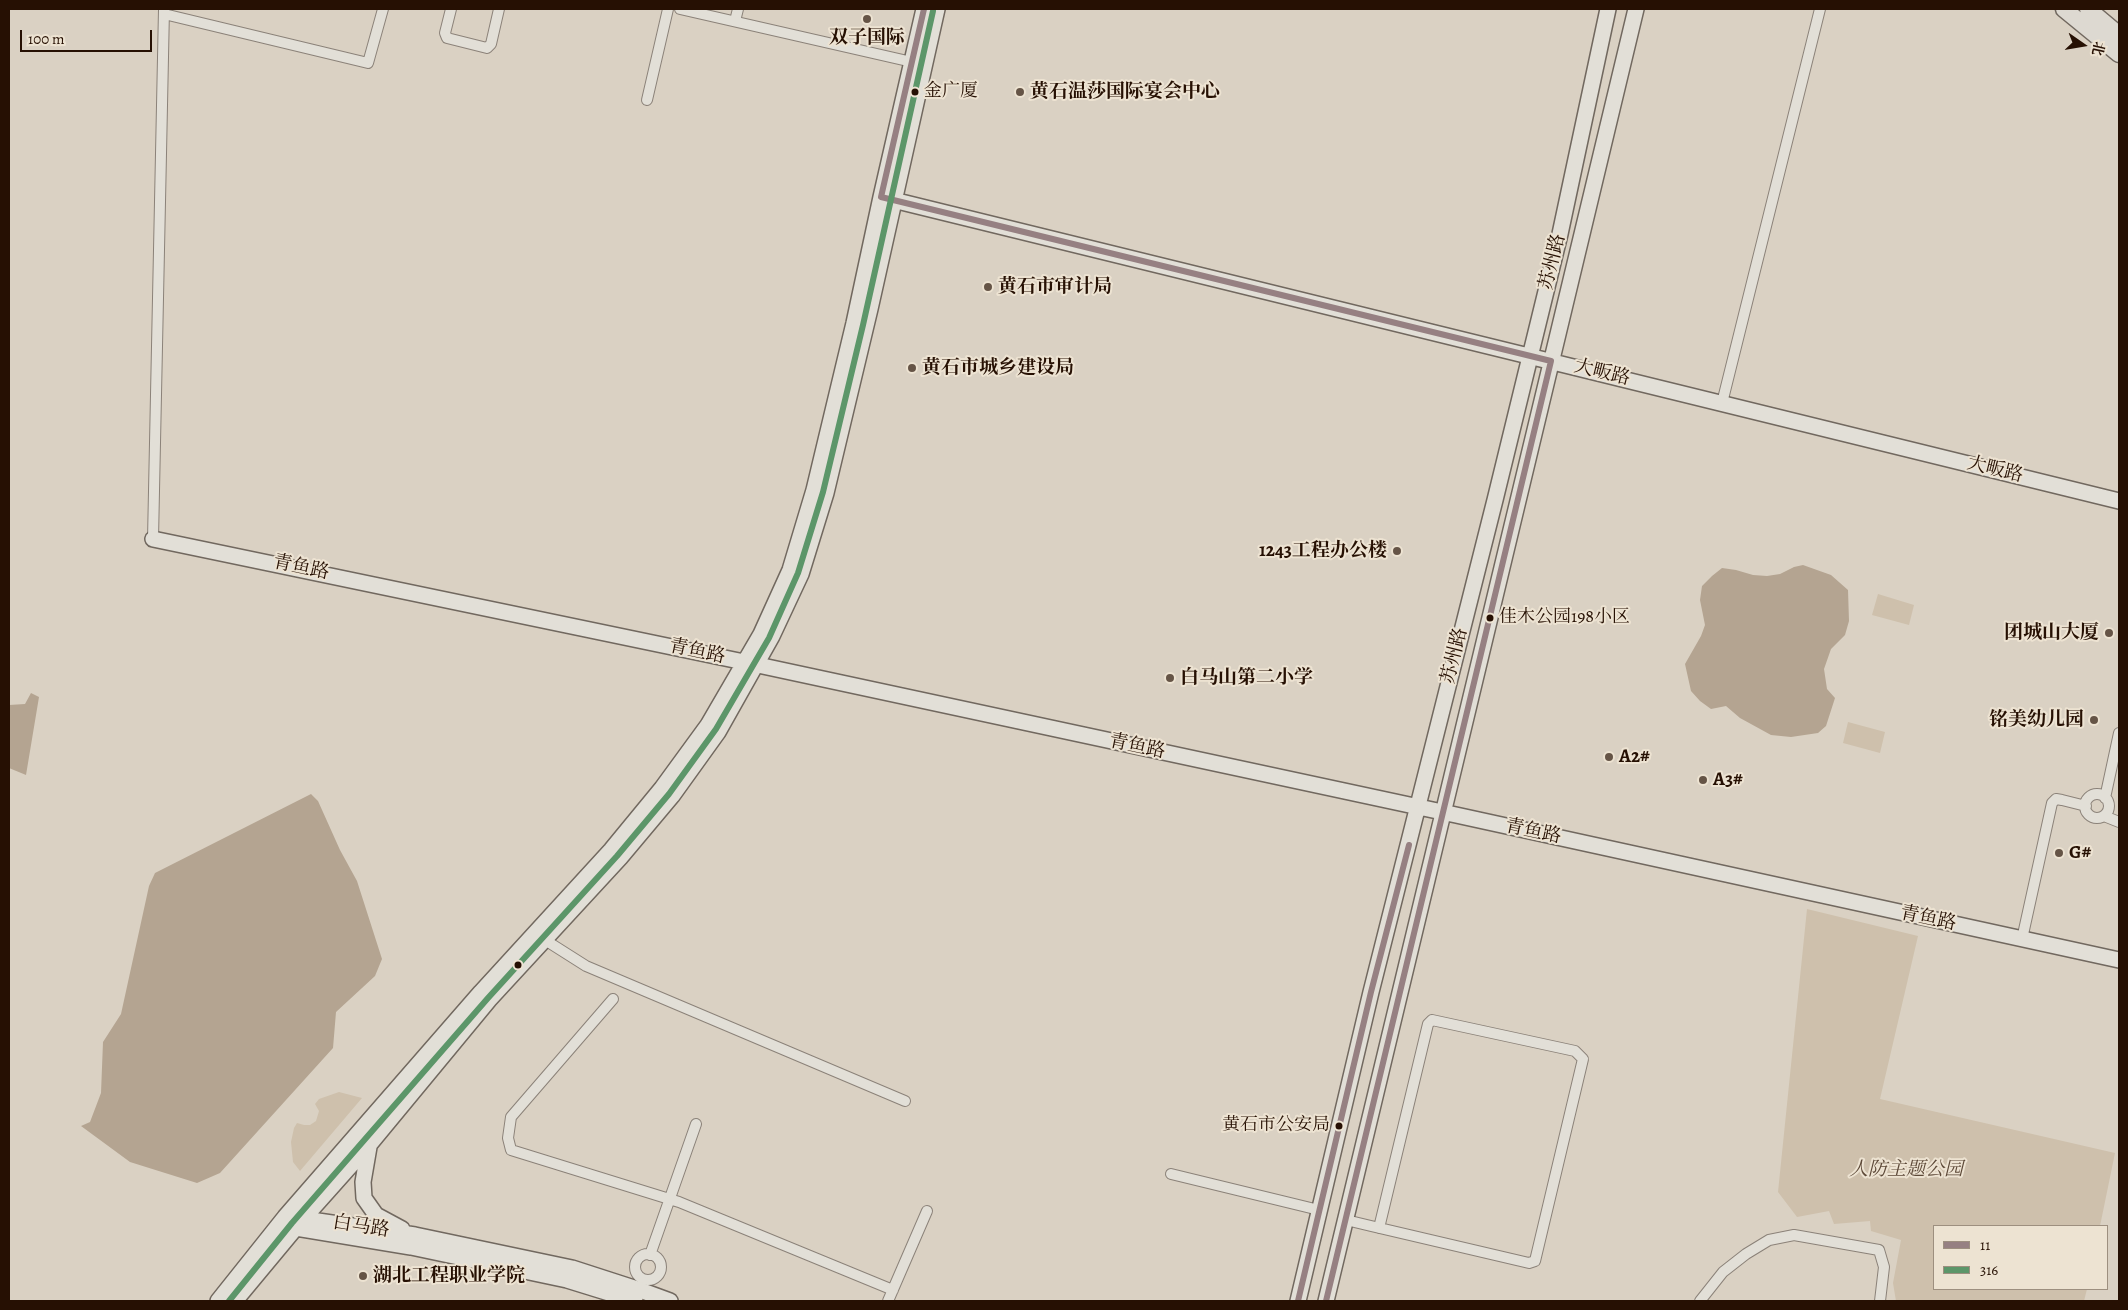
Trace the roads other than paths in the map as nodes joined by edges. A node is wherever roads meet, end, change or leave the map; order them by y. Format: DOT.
graph roads {
  1 [pos="383,9"];
  2 [pos="451,9"];
  3 [pos="499,9"];
  4 [pos="668,9"];
  5 [pos="680,9"];
  6 [pos="738,9"];
  7 [pos="924,9"];
  8 [pos="937,9"];
  9 [pos="1608,9"];
  10 [pos="1636,9"];
  11 [pos="1820,9"];
  12 [pos="2064,9"];
  13 [pos="2088,9"];
  14 [pos="164,11"];
  15 [pos="710,12"];
  16 [pos="735,21"];
  17 [pos="2119,35"];
  18 [pos="2119,54"];
  19 [pos="912,62"];
  20 [pos="647,100"];
  21 [pos="887,198"];
  22 [pos="1529,356"];
  23 [pos="1550,361"];
  24 [pos="1722,403"];
  25 [pos="2119,501"];
  26 [pos="153,539"];
  27 [pos="750,663"];
  28 [pos="2119,733"];
  29 [pos="2105,798"];
  30 [pos="2086,806"];
  31 [pos="1418,807"];
  32 [pos="1442,812"];
  33 [pos="2104,816"];
  34 [pos="2119,822"];
  35 [pos="545,940"];
  36 [pos="2022,940"];
  37 [pos="2119,960"];
  38 [pos="613,998"];
  39 [pos="905,1101"];
  40 [pos="696,1124"];
  41 [pos="370,1144"];
  42 [pos="1171,1174"];
  43 [pos="670,1199"];
  44 [pos="1319,1210"];
  45 [pos="927,1211"];
  46 [pos="285,1218"];
  47 [pos="1346,1220"];
  48 [pos="300,1223"];
  49 [pos="1380,1228"];
  50 [pos="415,1235"];
  51 [pos="650,1254"];
  52 [pos="893,1290"];
  53 [pos="218,1301"];
  54 [pos="235,1301"];
  55 [pos="634,1301"];
  56 [pos="670,1301"];
  57 [pos="888,1301"];
  58 [pos="1298,1301"];
  59 [pos="1326,1301"];
  60 [pos="1700,1301"];
  61 [pos="1880,1301"];
  1 -- 14 [label="street"];
  2 -- 3 [label="street"];
  4 -- 20 [label="street"];
  5 -- 15 [label="street"];
  6 -- 16 [label="street"];
  7 -- 19 [label="main road"];
  8 -- 21 [label="main road"];
  9 -- 22 [label="main road, 苏州路"];
  10 -- 23 [label="main road, 苏州路"];
  11 -- 24 [label="street"];
  12 -- 18 [label="main road"];
  13 -- 17 [label="main road"];
  14 -- 26 [label="street"];
  15 -- 16 [label="street"];
  16 -- 19 [label="street"];
  19 -- 21 [label="main road"];
  21 -- 22 [label="main road, 大畈路"];
  21 -- 27 [label="main road"];
  22 -- 23 [label="main road, 大畈路"];
  22 -- 31 [label="main road, 苏州路"];
  23 -- 24 [label="main road, 大畈路"];
  23 -- 32 [label="main road, 苏州路"];
  24 -- 25 [label="main road, 大畈路"];
  26 -- 27 [label="main road, 青鱼路"];
  27 -- 31 [label="main road, 青鱼路"];
  27 -- 35 [label="main road"];
  27 -- 46 [label="main road"];
  28 -- 29 [label="street"];
  29 -- 30 [label="street"];
  29 -- 33 [label="street"];
  30 -- 33 [label="street"];
  30 -- 36 [label="street"];
  31 -- 32 [label="main road, 青鱼路"];
  31 -- 44 [label="main road, 苏州路"];
  32 -- 36 [label="main road, 青鱼路"];
  32 -- 47 [label="main road, 苏州路"];
  33 -- 34 [label="street"];
  35 -- 39 [label="street"];
  35 -- 41 [label="main road"];
  36 -- 37 [label="main road, 青鱼路"];
  38 -- 43 [label="street"];
  40 -- 43 [label="street"];
  41 -- 48 [label="main road"];
  41 -- 50 [label="main road"];
  42 -- 44 [label="street"];
  43 -- 51 [label="street"];
  43 -- 52 [label="street"];
  44 -- 58 [label="main road, 苏州路"];
  45 -- 52 [label="street"];
  46 -- 48 [label="main road"];
  46 -- 53 [label="main road"];
  47 -- 49 [label="street"];
  47 -- 59 [label="main road, 苏州路"];
  48 -- 50 [label="main road, 白马路"];
  48 -- 54 [label="main road"];
  48 -- 55 [label="main road, 白马路"];
  49 -- 49 [label="street"];
  50 -- 56 [label="main road, 白马路"];
  51 -- 51 [label="street"];
  52 -- 57 [label="street"];
  60 -- 61 [label="street"];
}
